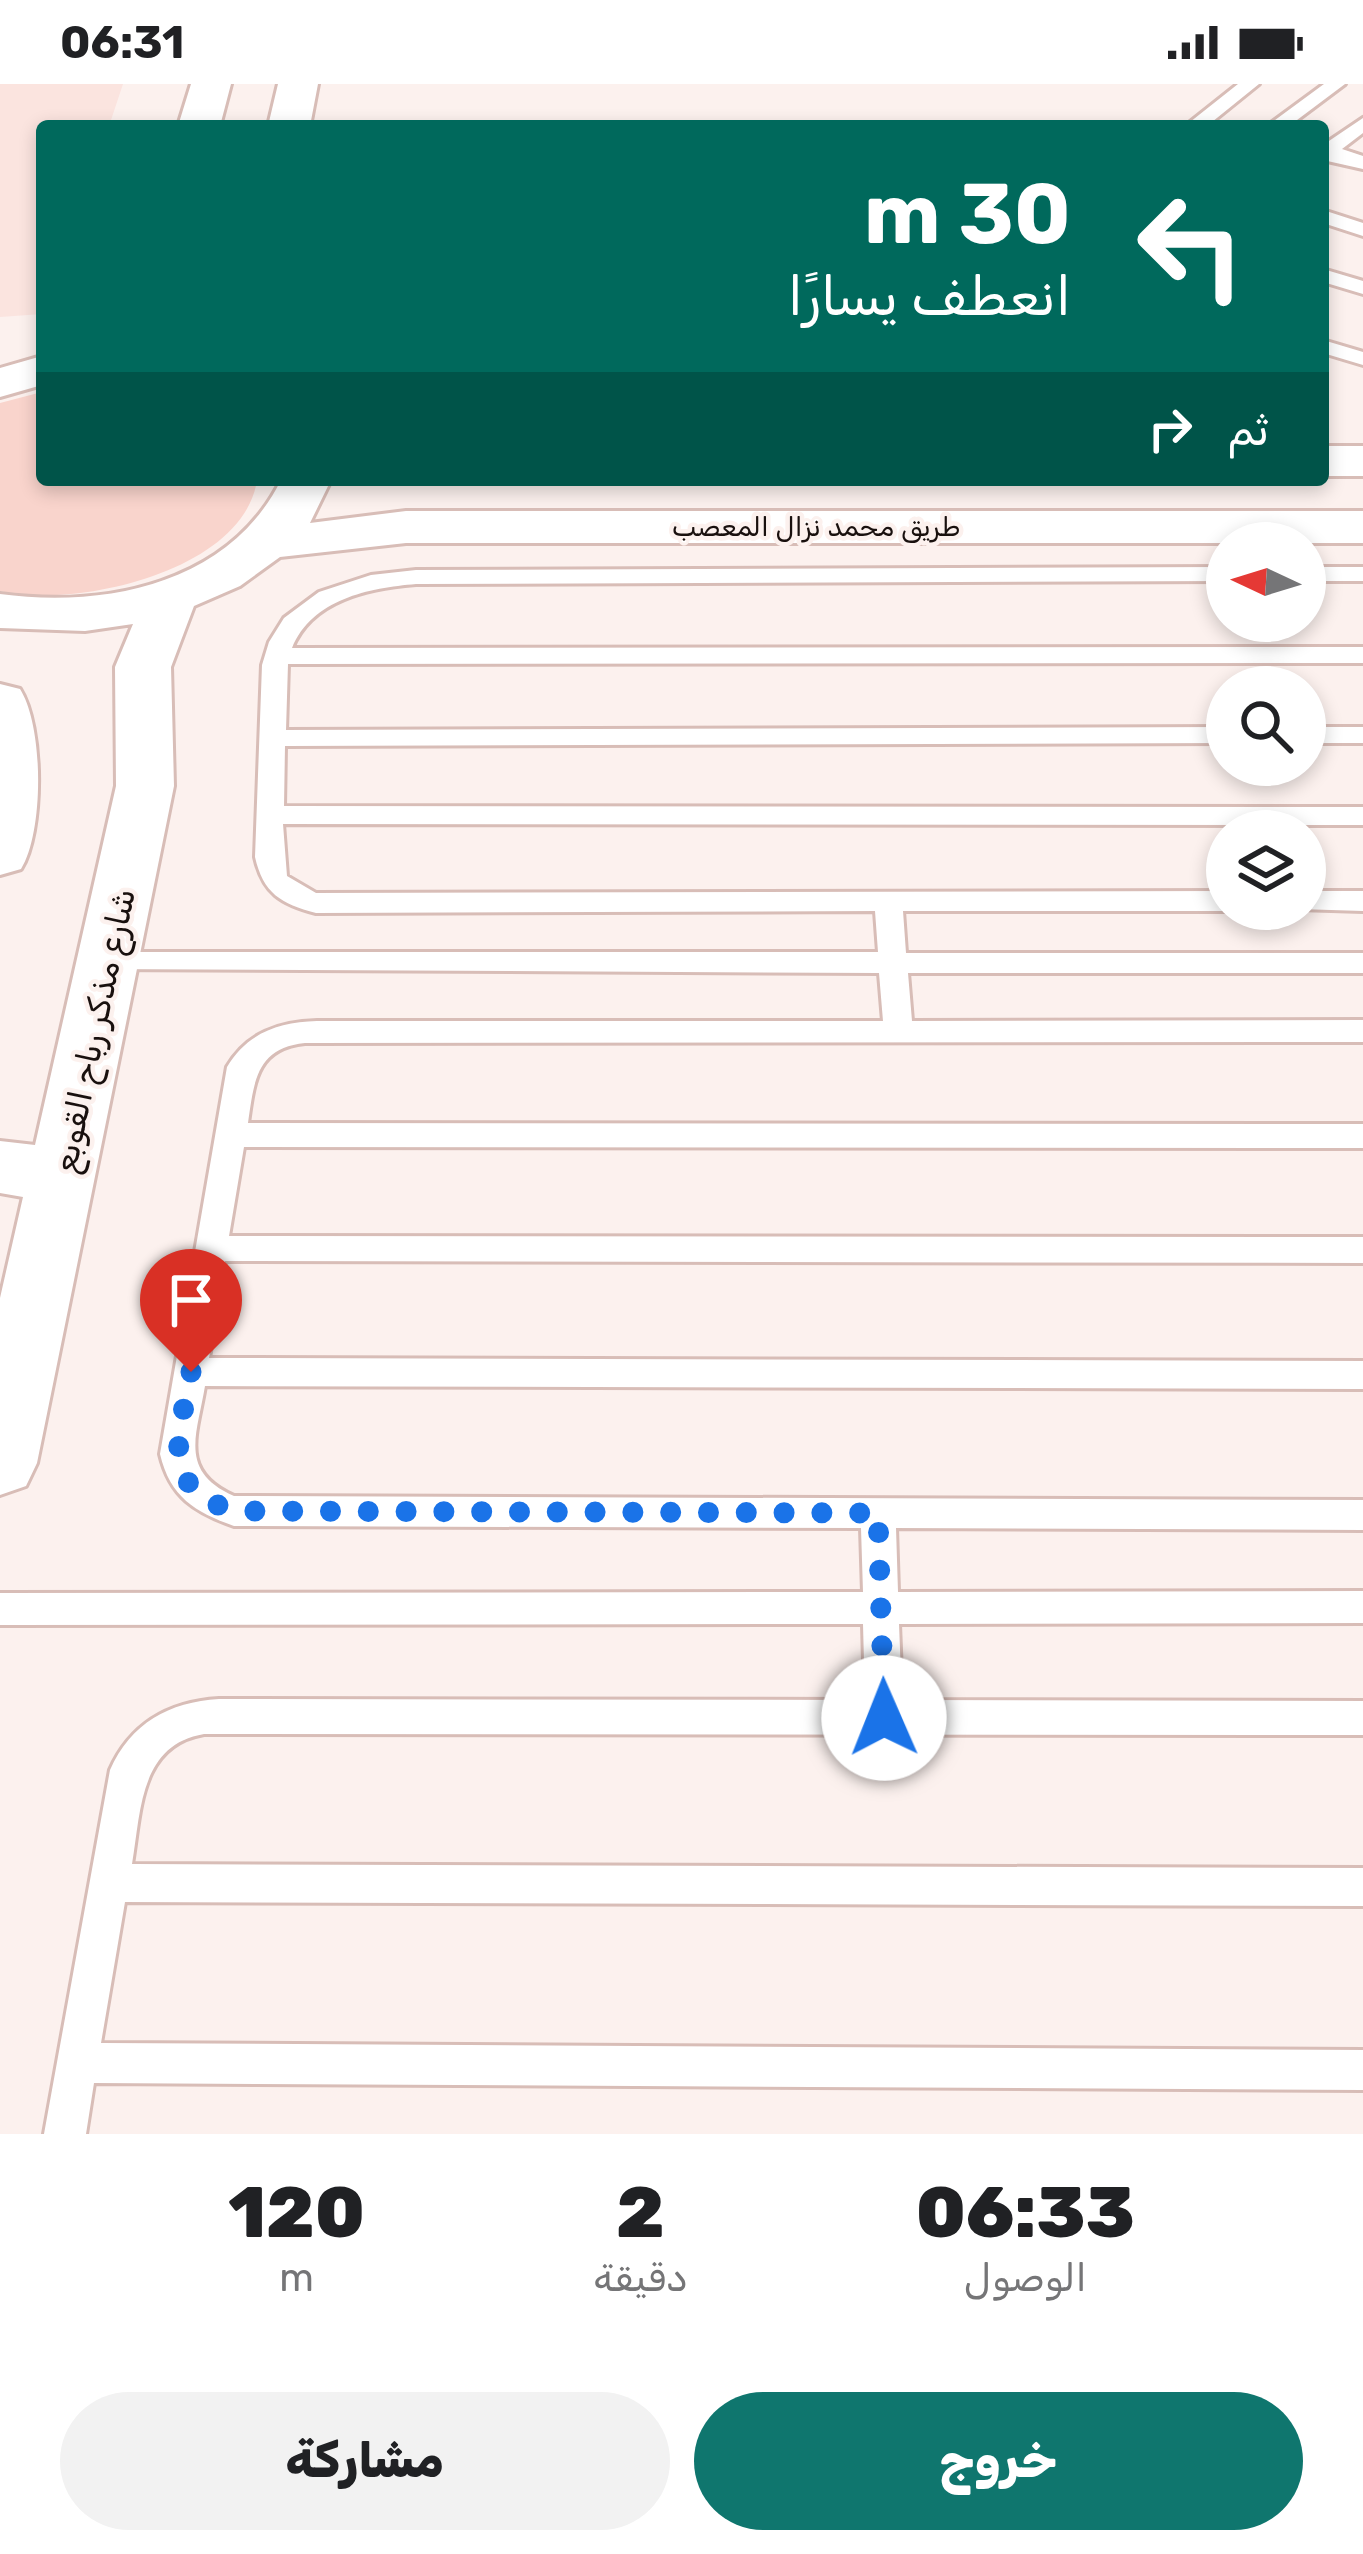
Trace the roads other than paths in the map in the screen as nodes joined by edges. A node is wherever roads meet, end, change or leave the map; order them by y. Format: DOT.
graph roads {
  1 [pos="211,84"];
  2 [pos="298,84"];
  3 [pos="1250,84"];
  4 [pos="1336,84"];
  5 [pos="201,120"];
  6 [pos="290,120"];
  7 [pos="1203,120"];
  8 [pos="1285,120"];
  9 [pos="1363,124"];
  10 [pos="1329,149"];
  11 [pos="1329,153"];
  12 [pos="1363,164"];
  13 [pos="1329,218"];
  14 [pos="1363,230"];
  15 [pos="1329,277"];
  16 [pos="1363,288"];
  17 [pos="1329,348"];
  18 [pos="1363,359"];
  19 [pos="1329,460"];
  20 [pos="1363,460"];
  21 [pos="304,486"];
  22 [pos="1363,527"];
  23 [pos="269,543"];
  24 [pos="1206,574"];
  25 [pos="1326,574"];
  26 [pos="1363,574"];
  27 [pos="171,597"];
  28 [pos="0,611"];
  29 [pos="1363,655"];
  30 [pos="276,656"];
  31 [pos="0,702"];
  32 [pos="1206,735"];
  33 [pos="1326,735"];
  34 [pos="1363,735"];
  35 [pos="273,738"];
  36 [pos="271,815"];
  37 [pos="1363,816"];
  38 [pos="0,855"];
  39 [pos="1206,901"];
  40 [pos="1326,901"];
  41 [pos="1363,901"];
  42 [pos="888,902"];
  43 [pos="109,962"];
  44 [pos="892,962"];
  45 [pos="1363,964"];
  46 [pos="898,1031"];
  47 [pos="1363,1031"];
  48 [pos="231,1135"];
  49 [pos="1363,1136"];
  50 [pos="31,1176"];
  51 [pos="211,1248"];
  52 [pos="1363,1250"];
  53 [pos="191,1372"];
  54 [pos="1363,1375"];
  55 [pos="0,1463"];
  56 [pos="878,1513"];
  57 [pos="1363,1514"];
  58 [pos="1363,1607"];
  59 [pos="881,1608"];
  60 [pos="0,1609"];
  61 [pos="884,1718"];
  62 [pos="1363,1718"];
  63 [pos="108,1883"];
  64 [pos="1363,1887"];
  65 [pos="77,2062"];
  66 [pos="1363,2071"];
  67 [pos="65,2134"];
  1 -- 5 [label="street"];
  2 -- 6 [label="street"];
  3 -- 7 [label="lane"];
  4 -- 8 [label="lane"];
  9 -- 10 [label="lane"];
  11 -- 12 [label="lane"];
  13 -- 14 [label="lane"];
  15 -- 16 [label="lane"];
  17 -- 18 [label="lane"];
  19 -- 20 [label="street"];
  21 -- 23 [label="street"];
  22 -- 23 [label="street, طريق محمد نزال المعصب"];
  23 -- 27 [label="street"];
  24 -- 30 [label="lane"];
  25 -- 26 [label="lane"];
  27 -- 28 [label="street"];
  27 -- 43 [label="street, شارع مذكر رباح القوبع"];
  29 -- 30 [label="lane"];
  30 -- 35 [label="lane"];
  31 -- 38 [label="street"];
  32 -- 35 [label="lane"];
  33 -- 34 [label="lane"];
  35 -- 36 [label="lane"];
  36 -- 37 [label="lane"];
  36 -- 42 [label="lane"];
  39 -- 42 [label="lane"];
  40 -- 41 [label="lane"];
  42 -- 44 [label="lane"];
  43 -- 44 [label="lane"];
  43 -- 50 [label="street, شارع مذكر رباح القوبع"];
  44 -- 45 [label="lane"];
  44 -- 46 [label="lane"];
  46 -- 47 [label="lane"];
  46 -- 48 [label="lane"];
  48 -- 49 [label="lane"];
  48 -- 51 [label="lane"];
  50 -- 55 [label="street, شارع مذكر رباح القوبع"];
  51 -- 52 [label="lane"];
  51 -- 53 [label="lane"];
  53 -- 54 [label="lane"];
  53 -- 56 [label="lane"];
  56 -- 57 [label="lane"];
  56 -- 59 [label="lane"];
  58 -- 59 [label="lane"];
  59 -- 60 [label="lane"];
  59 -- 61 [label="lane"];
  61 -- 62 [label="lane"];
  61 -- 63 [label="lane"];
  63 -- 64 [label="lane"];
  63 -- 65 [label="lane"];
  65 -- 66 [label="lane"];
  65 -- 67 [label="lane"];
}
